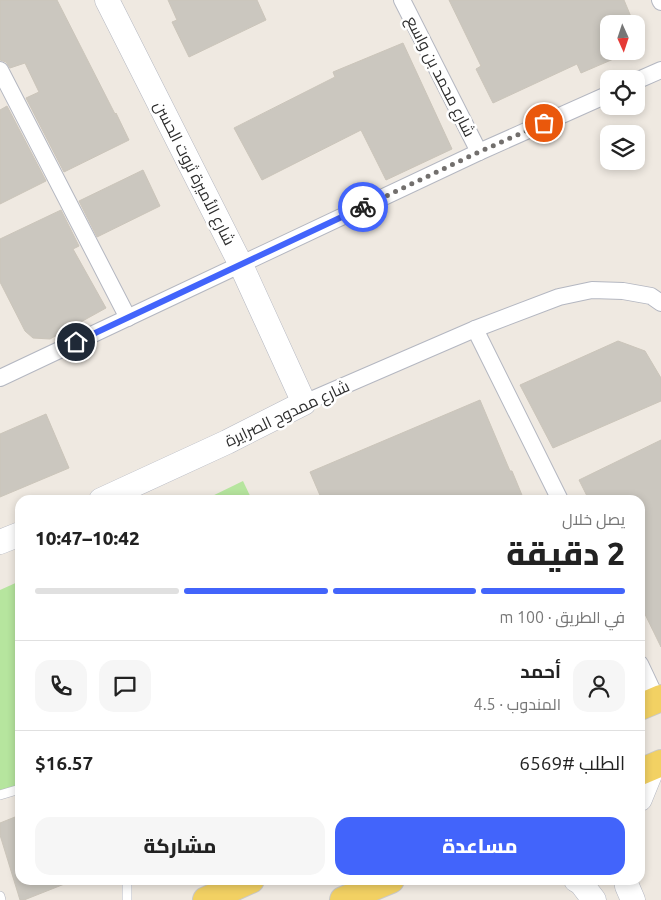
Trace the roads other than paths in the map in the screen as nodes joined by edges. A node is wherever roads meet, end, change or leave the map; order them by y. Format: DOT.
graph roads {
  1 [pos="107,0"];
  2 [pos="402,0"];
  3 [pos="0,70"];
  4 [pos="661,70"];
  5 [pos="645,77"];
  6 [pos="600,98"];
  7 [pos="479,152"];
  8 [pos="241,265"];
  9 [pos="661,303"];
  10 [pos="128,318"];
  11 [pos="475,330"];
  12 [pos="2,372"];
  13 [pos="304,403"];
  14 [pos="112,495"];
  15 [pos="558,495"];
  16 [pos="15,536"];
  17 [pos="0,542"];
  18 [pos="645,679"];
  19 [pos="653,702"];
  20 [pos="651,767"];
  21 [pos="645,784"];
  22 [pos="15,790"];
  23 [pos="0,795"];
  24 [pos="127,885"];
  25 [pos="240,885"];
  26 [pos="379,885"];
  27 [pos="583,885"];
  28 [pos="627,885"];
  29 [pos="0,896"];
  30 [pos="1,900"];
  31 [pos="127,900"];
  32 [pos="206,900"];
  33 [pos="343,900"];
  34 [pos="594,900"];
  35 [pos="633,900"];
  1 -- 8 [label="street, شارع الأميرة ثروت الحسن"];
  2 -- 7 [label="street, شارع محمد بن واسع"];
  3 -- 10 [label="street"];
  4 -- 5 [label="street"];
  6 -- 7 [label="street"];
  7 -- 8 [label="street"];
  8 -- 10 [label="street"];
  8 -- 13 [label="street, شارع الأميرة ثروت الحسن"];
  9 -- 11 [label="street, شارع ممدوح الصرايرة"];
  10 -- 12 [label="street"];
  11 -- 13 [label="street, شارع ممدوح الصرايرة"];
  11 -- 15 [label="street"];
  13 -- 14 [label="street, شارع ممدوح الصرايرة"];
  16 -- 17 [label="street"];
  18 -- 19 [label="street"];
  20 -- 21 [label="street"];
  22 -- 23 [label="lane"];
  24 -- 31 [label="lane"];
  25 -- 32 [label="main road"];
  26 -- 33 [label="main road"];
  27 -- 34 [label="street"];
  28 -- 35 [label="street"];
  29 -- 30 [label="lane"];
}
